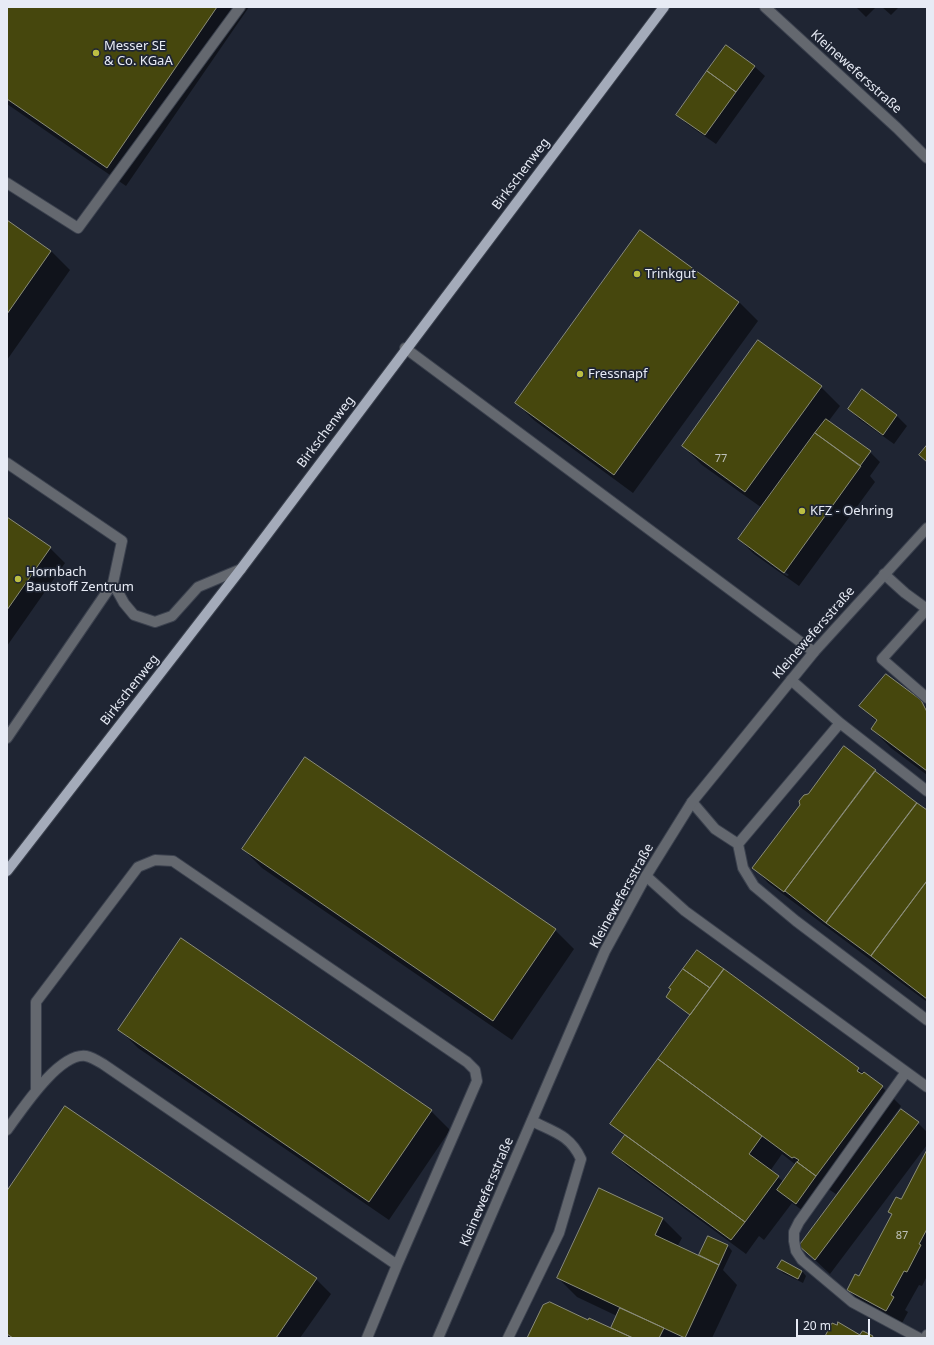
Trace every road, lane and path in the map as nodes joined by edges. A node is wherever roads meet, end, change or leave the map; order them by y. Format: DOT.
graph roads {
  1 [pos="240,7"];
  2 [pos="664,7"];
  3 [pos="766,7"];
  4 [pos="927,158"];
  5 [pos="7,183"];
  6 [pos="405,348"];
  7 [pos="7,463"];
  8 [pos="927,528"];
  9 [pos="241,569"];
  10 [pos="884,574"];
  11 [pos="113,583"];
  12 [pos="927,609"];
  13 [pos="814,652"];
  14 [pos="791,680"];
  15 [pos="927,698"];
  16 [pos="840,723"];
  17 [pos="7,738"];
  18 [pos="927,791"];
  19 [pos="692,802"];
  20 [pos="738,844"];
  21 [pos="7,871"];
  22 [pos="646,876"];
  23 [pos="927,1020"];
  24 [pos="906,1072"];
  25 [pos="927,1087"];
  26 [pos="36,1089"];
  27 [pos="532,1121"];
  28 [pos="7,1130"];
  29 [pos="397,1266"];
  30 [pos="927,1335"];
  31 [pos="367,1338"];
  32 [pos="438,1338"];
  33 [pos="508,1338"];
  34 [pos="919,1338"];
  35 [pos="925,1338"];
  1 -- 5 [label="street"];
  2 -- 6 [label="main road, Birkschenweg"];
  3 -- 4 [label="street, Kleinewefersstraße"];
  6 -- 9 [label="main road, Birkschenweg"];
  6 -- 13 [label="street"];
  7 -- 11 [label="street"];
  8 -- 10 [label="street, Kleinewefersstraße"];
  9 -- 11 [label="street"];
  9 -- 21 [label="main road, Birkschenweg"];
  10 -- 12 [label="street"];
  10 -- 13 [label="street, Kleinewefersstraße"];
  11 -- 17 [label="street"];
  12 -- 15 [label="street"];
  13 -- 14 [label="street, Kleinewefersstraße"];
  14 -- 16 [label="street"];
  14 -- 19 [label="street, Kleinewefersstraße"];
  16 -- 18 [label="street"];
  16 -- 20 [label="street"];
  19 -- 20 [label="street"];
  19 -- 22 [label="street, Kleinewefersstraße"];
  20 -- 23 [label="street"];
  22 -- 24 [label="street"];
  22 -- 27 [label="street, Kleinewefersstraße"];
  24 -- 25 [label="street"];
  24 -- 34 [label="street"];
  26 -- 28 [label="street"];
  26 -- 29 [label="street"];
  26 -- 29 [label="street"];
  27 -- 32 [label="street, Kleinewefersstraße"];
  27 -- 33 [label="street"];
  29 -- 31 [label="street"];
  30 -- 35 [label="street"];
}
